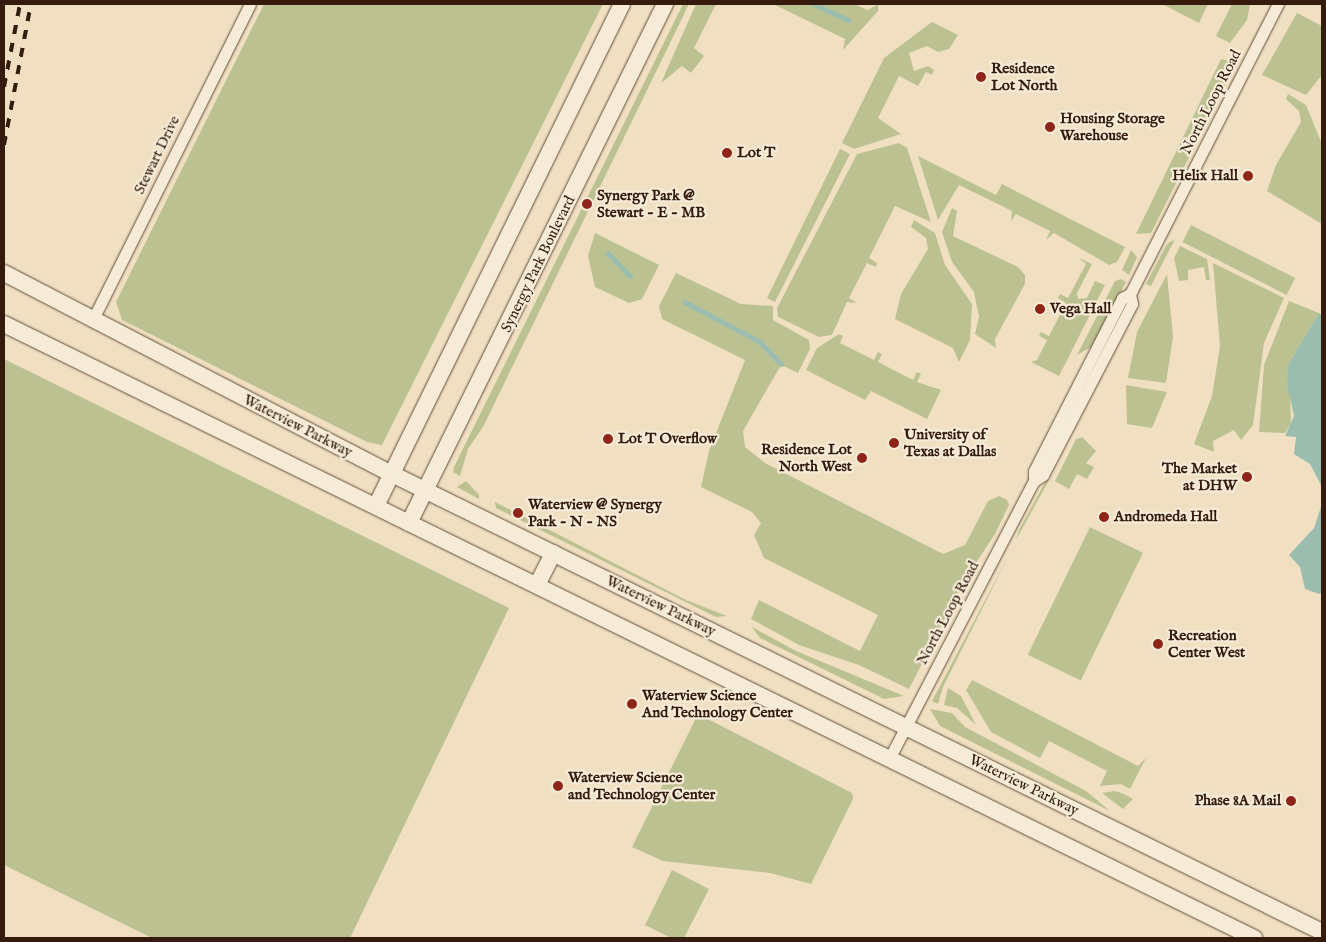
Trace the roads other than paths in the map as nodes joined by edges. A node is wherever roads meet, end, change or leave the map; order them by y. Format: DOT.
graph roads {
  1 [pos="250,4"];
  2 [pos="622,4"];
  3 [pos="666,4"];
  4 [pos="1278,4"];
  5 [pos="4,273"];
  6 [pos="92,321"];
  7 [pos="4,324"];
  8 [pos="392,474"];
  9 [pos="426,491"];
  10 [pos="376,506"];
  11 [pos="410,523"];
  12 [pos="553,553"];
  13 [pos="536,585"];
  14 [pos="906,727"];
  15 [pos="890,759"];
  16 [pos="1322,932"];
  17 [pos="1254,938"];
  1 -- 6 [label="street, Stewart Drive"];
  2 -- 8 [label="main road"];
  3 -- 9 [label="main road, Synergy Park Boulevard"];
  4 -- 14 [label="street, North Loop Road"];
  5 -- 6 [label="main road, Waterview Parkway"];
  6 -- 8 [label="main road, Waterview Parkway"];
  7 -- 10 [label="main road"];
  8 -- 9 [label="main road, Waterview Parkway"];
  8 -- 10 [label="main road"];
  9 -- 11 [label="main road, Synergy Park Boulevard"];
  9 -- 12 [label="main road, Waterview Parkway"];
  10 -- 11 [label="main road"];
  11 -- 13 [label="main road"];
  12 -- 13 [label="main road"];
  12 -- 14 [label="main road, Waterview Parkway"];
  13 -- 15 [label="main road"];
  14 -- 15 [label="street, North Loop Road"];
  14 -- 16 [label="main road, Waterview Parkway"];
  15 -- 17 [label="main road"];
}
